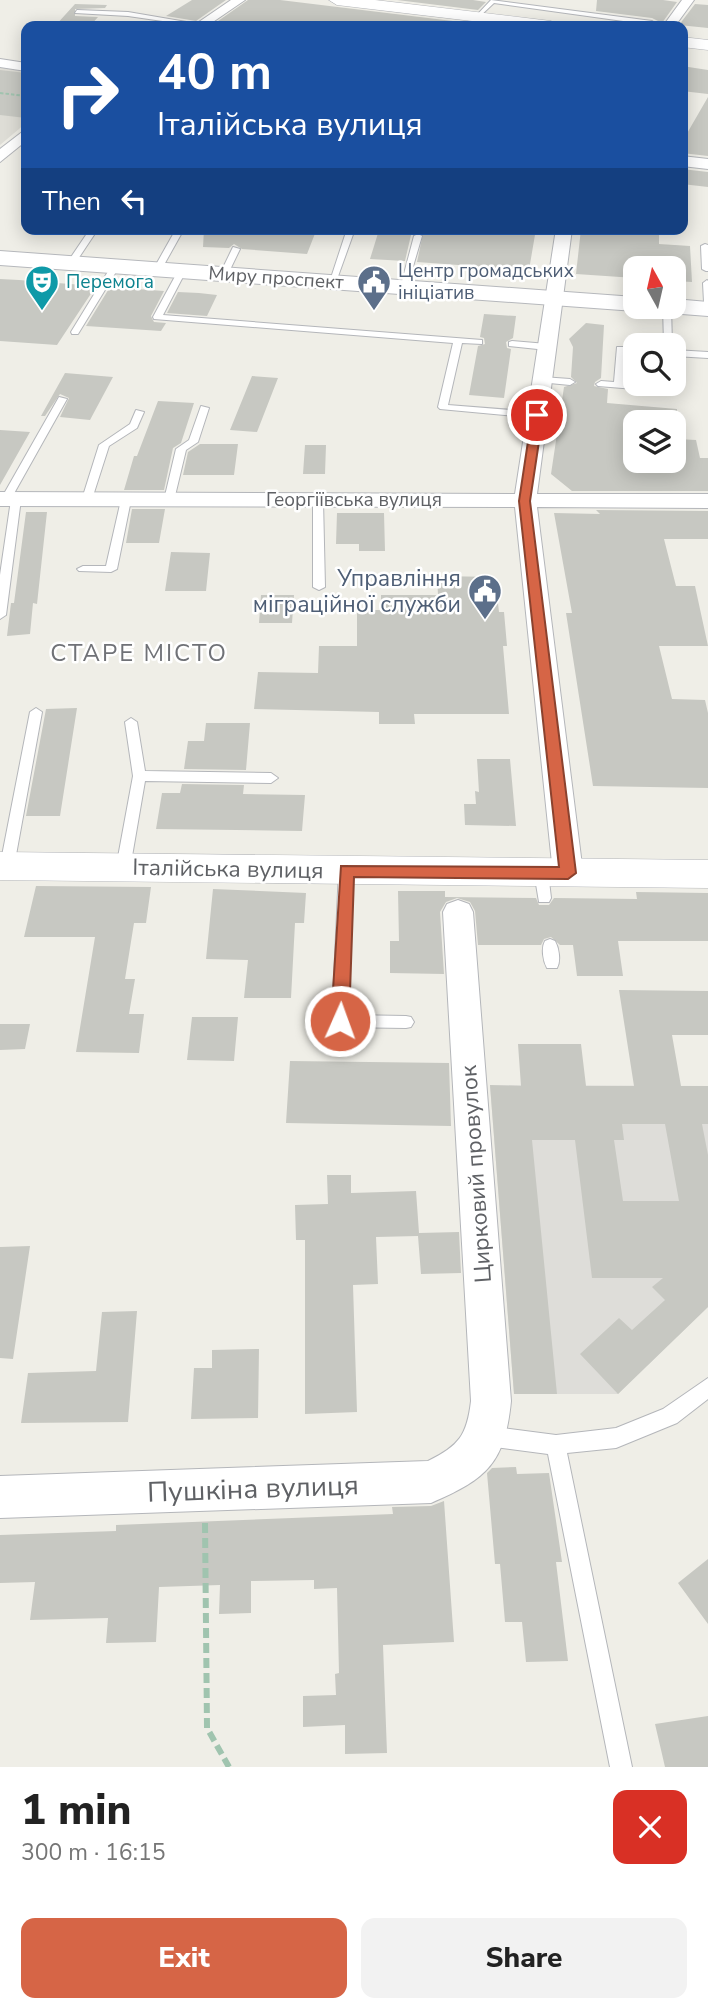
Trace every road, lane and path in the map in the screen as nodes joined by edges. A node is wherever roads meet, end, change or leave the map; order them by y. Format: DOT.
graph roads {
  1 [pos="239,0"];
  2 [pos="337,0"];
  3 [pos="688,0"];
  4 [pos="519,2"];
  5 [pos="77,12"];
  6 [pos="480,20"];
  7 [pos="626,20"];
  8 [pos="174,21"];
  9 [pos="206,21"];
  10 [pos="635,21"];
  11 [pos="673,21"];
  12 [pos="688,43"];
  13 [pos="708,46"];
  14 [pos="0,63"];
  15 [pos="21,66"];
  16 [pos="0,93"];
  17 [pos="21,95"];
  18 [pos="21,138"];
  19 [pos="0,157"];
  20 [pos="688,161"];
  21 [pos="708,164"];
  22 [pos="90,235"];
  23 [pos="177,235"];
  24 [pos="349,235"];
  25 [pos="563,235"];
  26 [pos="418,236"];
  27 [pos="705,246"];
  28 [pos="236,249"];
  29 [pos="0,258"];
  30 [pos="71,263"];
  31 [pos="115,267"];
  32 [pos="706,269"];
  33 [pos="157,270"];
  34 [pos="182,271"];
  35 [pos="224,274"];
  36 [pos="332,282"];
  37 [pos="707,283"];
  38 [pos="403,287"];
  39 [pos="555,298"];
  40 [pos="708,302"];
  41 [pos="623,303"];
  42 [pos="686,307"];
  43 [pos="708,309"];
  44 [pos="75,332"];
  45 [pos="458,340"];
  46 [pos="479,342"];
  47 [pos="512,344"];
  48 [pos="547,347"];
  49 [pos="623,349"];
  50 [pos="686,354"];
  51 [pos="708,355"];
  52 [pos="542,380"];
  53 [pos="570,382"];
  54 [pos="601,384"];
  55 [pos="618,386"];
  56 [pos="623,386"];
  57 [pos="62,399"];
  58 [pos="204,408"];
  59 [pos="139,412"];
  60 [pos="537,415"];
  61 [pos="7,499"];
  62 [pos="87,499"];
  63 [pos="126,500"];
  64 [pos="169,500"];
  65 [pos="318,500"];
  66 [pos="524,501"];
  67 [pos="708,501"];
  68 [pos="83,569"];
  69 [pos="320,587"];
  70 [pos="0,615"];
  71 [pos="36,712"];
  72 [pos="131,722"];
  73 [pos="139,776"];
  74 [pos="271,778"];
  75 [pos="3,866"];
  76 [pos="123,868"];
  77 [pos="346,870"];
  78 [pos="708,874"];
  79 [pos="551,881"];
  80 [pos="458,912"];
  81 [pos="550,945"];
  82 [pos="552,964"];
  83 [pos="406,1022"];
  84 [pos="708,1387"];
  85 [pos="487,1436"];
  86 [pos="556,1445"];
  87 [pos="205,1491"];
  88 [pos="0,1497"];
  89 [pos="229,1767"];
  90 [pos="621,1767"];
  1 -- 9 [label="street"];
  2 -- 6 [label="street"];
  3 -- 11 [label="street"];
  4 -- 6 [label="lane"];
  4 -- 7 [label="lane"];
  5 -- 8 [label="lane"];
  7 -- 10 [label="lane"];
  12 -- 13 [label="street"];
  14 -- 15 [label="street"];
  16 -- 17 [label="path"];
  18 -- 19 [label="street"];
  20 -- 21 [label="street"];
  22 -- 30 [label="lane"];
  23 -- 33 [label="lane"];
  24 -- 36 [label="lane"];
  25 -- 39 [label="street"];
  26 -- 38 [label="lane"];
  27 -- 32 [label="lane"];
  28 -- 35 [label="lane"];
  29 -- 30 [label="main road, Миру проспект"];
  30 -- 31 [label="main road, Миру проспект"];
  31 -- 33 [label="main road, Миру проспект"];
  31 -- 44 [label="lane"];
  33 -- 34 [label="main road, Миру проспект"];
  34 -- 35 [label="main road, Миру проспект"];
  34 -- 45 [label="lane"];
  35 -- 36 [label="main road, Миру проспект"];
  36 -- 38 [label="main road, Миру проспект"];
  37 -- 40 [label="lane"];
  38 -- 39 [label="main road, Миру проспект"];
  39 -- 41 [label="main road, Миру проспект"];
  39 -- 48 [label="street"];
  42 -- 43 [label="main road"];
  45 -- 46 [label="lane"];
  45 -- 60 [label="lane"];
  47 -- 48 [label="lane"];
  48 -- 52 [label="street"];
  49 -- 55 [label="lane"];
  50 -- 51 [label="lane"];
  52 -- 53 [label="lane"];
  52 -- 60 [label="street"];
  54 -- 55 [label="lane"];
  55 -- 56 [label="lane"];
  57 -- 61 [label="lane"];
  58 -- 64 [label="lane"];
  59 -- 62 [label="lane"];
  60 -- 66 [label="street"];
  61 -- 62 [label="street, Георгіївська вулиця"];
  61 -- 70 [label="lane"];
  62 -- 63 [label="street, Георгіївська вулиця"];
  63 -- 64 [label="street, Георгіївська вулиця"];
  63 -- 68 [label="lane"];
  64 -- 65 [label="street, Георгіївська вулиця"];
  65 -- 66 [label="street, Георгіївська вулиця"];
  65 -- 69 [label="lane"];
  66 -- 67 [label="street, Георгіївська вулиця"];
  66 -- 79 [label="street"];
  71 -- 75 [label="lane"];
  72 -- 73 [label="lane"];
  73 -- 74 [label="lane"];
  73 -- 76 [label="lane"];
  75 -- 76 [label="street, Італійська вулиця"];
  76 -- 77 [label="street, Італійська вулиця"];
  77 -- 79 [label="street, Італійська вулиця"];
  77 -- 83 [label="lane"];
  78 -- 79 [label="street, Італійська вулиця"];
  80 -- 85 [label="street, Цирковий провулок"];
  81 -- 82 [label="lane"];
  84 -- 86 [label="lane"];
  85 -- 86 [label="lane"];
  85 -- 87 [label="street, Пушкіна вулиця"];
  86 -- 90 [label="lane"];
  87 -- 88 [label="street, Пушкіна вулиця"];
  87 -- 89 [label="path"];
}
